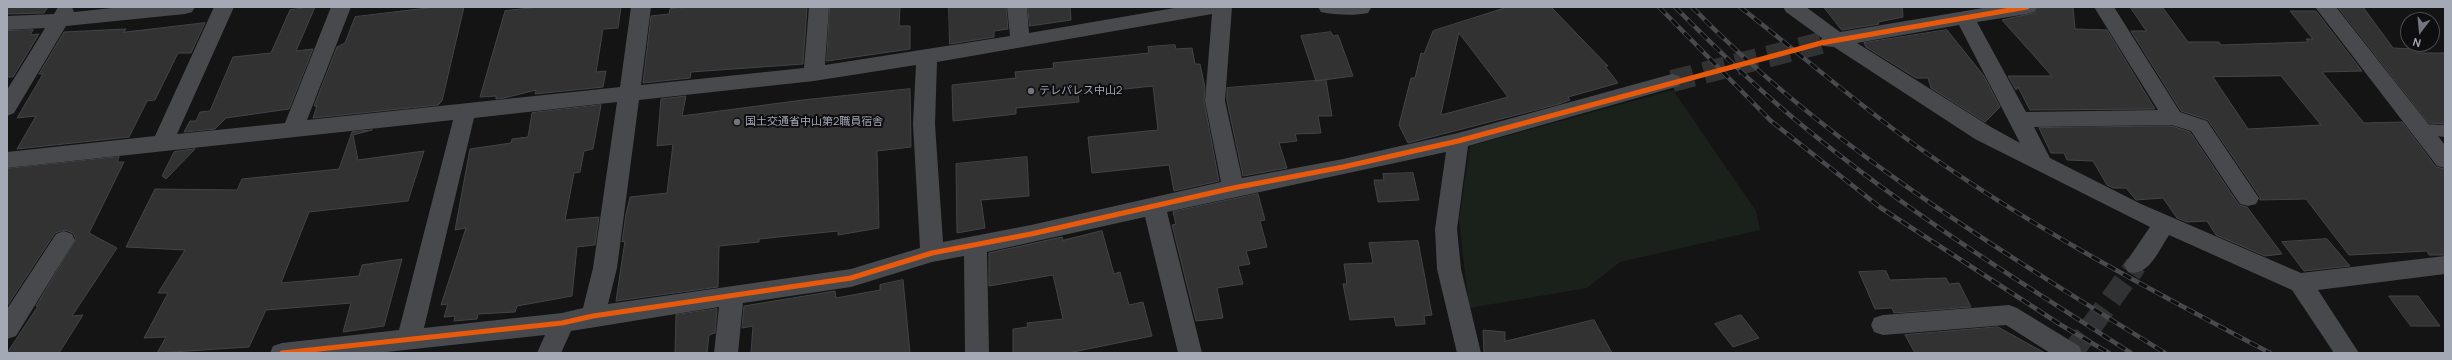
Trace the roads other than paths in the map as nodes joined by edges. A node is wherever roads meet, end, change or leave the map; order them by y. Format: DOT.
graph roads {
  1 [pos="185,7"];
  2 [pos="224,7"];
  3 [pos="341,7"];
  4 [pos="641,7"];
  5 [pos="819,7"];
  6 [pos="1017,7"];
  7 [pos="1216,7"];
  8 [pos="1222,7"];
  9 [pos="1328,7"];
  10 [pos="1794,7"];
  11 [pos="2027,7"];
  12 [pos="2104,7"];
  13 [pos="2325,7"];
  14 [pos="1361,8"];
  15 [pos="64,14"];
  16 [pos="1965,18"];
  17 [pos="7,23"];
  18 [pos="1020,41"];
  19 [pos="1829,41"];
  20 [pos="927,57"];
  21 [pos="814,74"];
  22 [pos="1672,82"];
  23 [pos="628,95"];
  24 [pos="7,108"];
  25 [pos="465,112"];
  26 [pos="2173,117"];
  27 [pos="2019,120"];
  28 [pos="293,130"];
  29 [pos="2421,130"];
  30 [pos="2445,131"];
  31 [pos="1458,141"];
  32 [pos="162,144"];
  33 [pos="7,160"];
  34 [pos="2445,160"];
  35 [pos="2042,163"];
  36 [pos="1233,188"];
  37 [pos="2248,198"];
  38 [pos="1154,206"];
  39 [pos="2164,224"];
  40 [pos="64,240"];
  41 [pos="975,244"];
  42 [pos="932,253"];
  43 [pos="2136,265"];
  44 [pos="2445,266"];
  45 [pos="2300,283"];
  46 [pos="732,296"];
  47 [pos="593,316"];
  48 [pos="562,323"];
  49 [pos="1883,325"];
  50 [pos="7,329"];
  51 [pos="409,338"];
  52 [pos="282,353"];
  53 [pos="549,353"];
  54 [pos="726,353"];
  55 [pos="977,353"];
  56 [pos="1190,353"];
  57 [pos="1469,353"];
  58 [pos="2070,353"];
  59 [pos="2347,353"];
  1 -- 15 [label="street"];
  2 -- 32 [label="street"];
  3 -- 28 [label="street"];
  4 -- 23 [label="street"];
  5 -- 21 [label="street"];
  6 -- 18 [label="street"];
  7 -- 18 [label="street"];
  8 -- 36 [label="street"];
  9 -- 14 [label="street"];
  10 -- 19 [label="street"];
  11 -- 16 [label="street"];
  12 -- 26 [label="street"];
  13 -- 29 [label="street"];
  15 -- 17 [label="street"];
  15 -- 24 [label="street"];
  16 -- 19 [label="street"];
  16 -- 27 [label="street"];
  18 -- 20 [label="street"];
  19 -- 35 [label="street"];
  20 -- 21 [label="street"];
  20 -- 42 [label="street"];
  21 -- 23 [label="street"];
  22 -- 31 [label="street"];
  23 -- 25 [label="street"];
  23 -- 47 [label="street"];
  25 -- 28 [label="street"];
  25 -- 51 [label="street"];
  26 -- 27 [label="street"];
  26 -- 37 [label="street"];
  27 -- 35 [label="street"];
  28 -- 32 [label="street"];
  29 -- 30 [label="lane"];
  29 -- 34 [label="street"];
  31 -- 36 [label="street"];
  31 -- 57 [label="street"];
  32 -- 33 [label="street"];
  35 -- 39 [label="street"];
  36 -- 38 [label="street"];
  38 -- 41 [label="street"];
  38 -- 56 [label="street"];
  39 -- 43 [label="street"];
  39 -- 45 [label="street"];
  40 -- 50 [label="street"];
  41 -- 42 [label="street"];
  41 -- 55 [label="street"];
  42 -- 46 [label="street"];
  44 -- 45 [label="street"];
  45 -- 59 [label="street"];
  46 -- 47 [label="street"];
  46 -- 54 [label="street"];
  47 -- 48 [label="street"];
  48 -- 51 [label="street"];
  48 -- 53 [label="street"];
  49 -- 58 [label="street"];
  51 -- 52 [label="street"];
}
